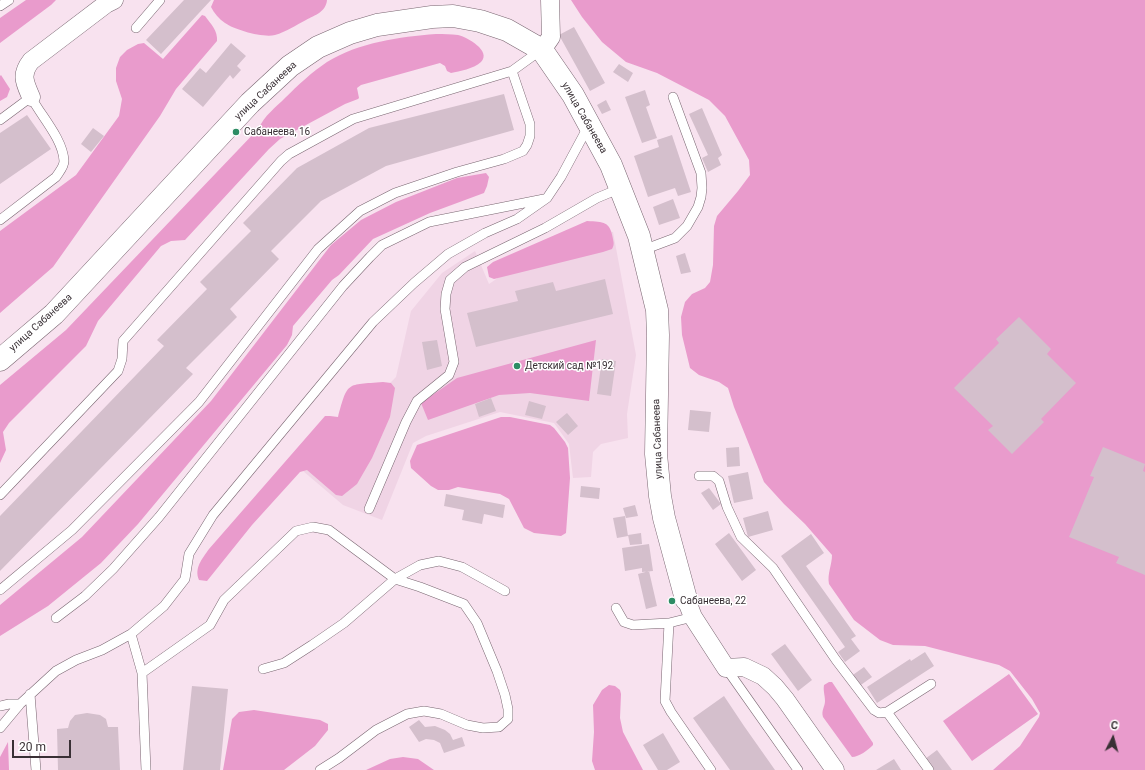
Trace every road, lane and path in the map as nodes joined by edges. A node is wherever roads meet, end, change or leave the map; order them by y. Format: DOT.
graph roads {
  1 [pos="9,0"];
  2 [pos="160,0"];
  3 [pos="550,0"];
  4 [pos="108,1"];
  5 [pos="0,6"];
  6 [pos="136,28"];
  7 [pos="542,50"];
  8 [pos="512,71"];
  9 [pos="673,97"];
  10 [pos="31,98"];
  11 [pos="0,120"];
  12 [pos="589,124"];
  13 [pos="621,188"];
  14 [pos="547,198"];
  15 [pos="0,220"];
  16 [pos="643,250"];
  17 [pos="0,360"];
  18 [pos="699,476"];
  19 [pos="0,494"];
  20 [pos="369,509"];
  21 [pos="394,579"];
  22 [pos="0,590"];
  23 [pos="505,591"];
  24 [pos="616,608"];
  25 [pos="689,608"];
  26 [pos="56,618"];
  27 [pos="669,623"];
  28 [pos="131,634"];
  29 [pos="726,668"];
  30 [pos="263,669"];
  31 [pos="142,673"];
  32 [pos="931,684"];
  33 [pos="30,694"];
  34 [pos="20,704"];
  35 [pos="0,706"];
  36 [pos="887,712"];
  37 [pos="0,728"];
  38 [pos="36,770"];
  39 [pos="146,770"];
  40 [pos="320,770"];
  41 [pos="711,770"];
  42 [pos="798,770"];
  43 [pos="835,770"];
  44 [pos="929,770"];
  1 -- 5 [label="lane"];
  2 -- 6 [label="lane"];
  3 -- 7 [label="street"];
  4 -- 10 [label="street"];
  7 -- 8 [label="lane"];
  7 -- 12 [label="street, улица Сабанеева"];
  7 -- 17 [label="street, улица Сабанеева"];
  8 -- 19 [label="lane"];
  8 -- 22 [label="lane"];
  9 -- 16 [label="lane"];
  10 -- 11 [label="lane"];
  10 -- 15 [label="lane"];
  12 -- 13 [label="street, улица Сабанеева"];
  12 -- 14 [label="lane"];
  13 -- 16 [label="street, улица Сабанеева"];
  13 -- 20 [label="lane"];
  14 -- 26 [label="lane"];
  14 -- 28 [label="lane"];
  16 -- 25 [label="street, улица Сабанеева"];
  18 -- 36 [label="lane"];
  21 -- 23 [label="lane"];
  21 -- 30 [label="lane"];
  21 -- 31 [label="lane"];
  21 -- 40 [label="lane"];
  24 -- 27 [label="lane"];
  25 -- 27 [label="lane"];
  25 -- 29 [label="street"];
  27 -- 41 [label="lane"];
  28 -- 31 [label="lane"];
  28 -- 33 [label="lane"];
  29 -- 42 [label="lane"];
  29 -- 43 [label="street"];
  31 -- 39 [label="lane"];
  32 -- 36 [label="lane"];
  33 -- 34 [label="lane"];
  33 -- 38 [label="lane"];
  34 -- 35 [label="lane"];
  34 -- 37 [label="lane"];
  36 -- 44 [label="lane"];
}
